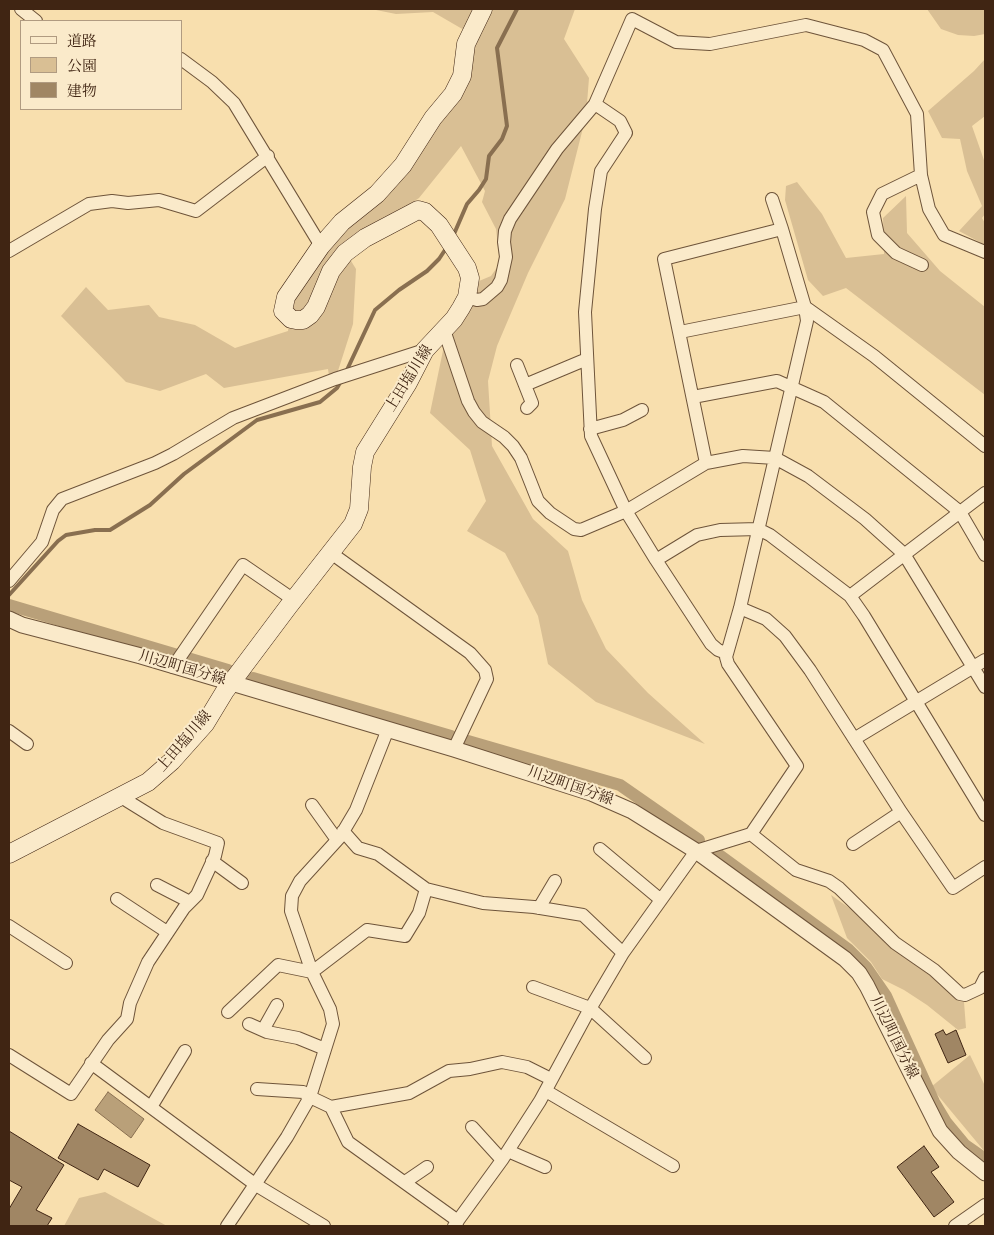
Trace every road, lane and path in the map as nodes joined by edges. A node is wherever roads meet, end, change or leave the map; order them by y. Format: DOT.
graph roads {
  1 [pos="22,9"];
  2 [pos="483,9"];
  3 [pos="35,20"];
  4 [pos="182,60"];
  5 [pos="595,104"];
  6 [pos="268,156"];
  7 [pos="921,174"];
  8 [pos="772,200"];
  9 [pos="782,229"];
  10 [pos="321,246"];
  11 [pos="9,251"];
  12 [pos="985,252"];
  13 [pos="922,265"];
  14 [pos="467,297"];
  15 [pos="806,307"];
  16 [pos="444,330"];
  17 [pos="680,332"];
  18 [pos="425,350"];
  19 [pos="587,358"];
  20 [pos="517,365"];
  21 [pos="525,385"];
  22 [pos="793,387"];
  23 [pos="693,397"];
  24 [pos="527,408"];
  25 [pos="642,410"];
  26 [pos="590,430"];
  27 [pos="985,446"];
  28 [pos="775,458"];
  29 [pos="706,463"];
  30 [pos="985,493"];
  31 [pos="626,511"];
  32 [pos="960,512"];
  33 [pos="758,529"];
  34 [pos="330,553"];
  35 [pos="904,554"];
  36 [pos="985,555"];
  37 [pos="656,560"];
  38 [pos="9,581"];
  39 [pos="850,596"];
  40 [pos="294,600"];
  41 [pos="740,608"];
  42 [pos="9,619"];
  43 [pos="726,653"];
  44 [pos="985,660"];
  45 [pos="173,667"];
  46 [pos="973,667"];
  47 [pos="232,684"];
  48 [pos="985,687"];
  49 [pos="916,702"];
  50 [pos="388,729"];
  51 [pos="9,731"];
  52 [pos="854,739"];
  53 [pos="27,744"];
  54 [pos="454,749"];
  55 [pos="121,797"];
  56 [pos="312,804"];
  57 [pos="901,812"];
  58 [pos="985,815"];
  59 [pos="751,834"];
  60 [pos="340,836"];
  61 [pos="853,844"];
  62 [pos="600,849"];
  63 [pos="696,851"];
  64 [pos="9,854"];
  65 [pos="212,861"];
  66 [pos="985,867"];
  67 [pos="555,881"];
  68 [pos="242,883"];
  69 [pos="156,885"];
  70 [pos="426,889"];
  71 [pos="117,899"];
  72 [pos="661,900"];
  73 [pos="190,902"];
  74 [pos="539,908"];
  75 [pos="9,926"];
  76 [pos="167,932"];
  77 [pos="623,953"];
  78 [pos="66,963"];
  79 [pos="312,972"];
  80 [pos="985,978"];
  81 [pos="533,986"];
  82 [pos="277,1005"];
  83 [pos="590,1008"];
  84 [pos="228,1012"];
  85 [pos="249,1024"];
  86 [pos="263,1030"];
  87 [pos="325,1049"];
  88 [pos="185,1051"];
  89 [pos="9,1055"];
  90 [pos="645,1058"];
  91 [pos="91,1063"];
  92 [pos="551,1079"];
  93 [pos="257,1089"];
  94 [pos="546,1091"];
  95 [pos="310,1097"];
  96 [pos="151,1107"];
  97 [pos="331,1107"];
  98 [pos="472,1128"];
  99 [pos="505,1155"];
  100 [pos="427,1166"];
  101 [pos="673,1166"];
  102 [pos="545,1168"];
  103 [pos="985,1173"];
  104 [pos="405,1182"];
  105 [pos="256,1185"];
  106 [pos="985,1205"];
  107 [pos="456,1224"];
  108 [pos="227,1226"];
  109 [pos="324,1226"];
  110 [pos="955,1226"];
  1 -- 3 [label="street"];
  2 -- 10 [label="main road, 上田塩川線"];
  4 -- 6 [label="street"];
  5 -- 7 [label="street"];
  5 -- 14 [label="street"];
  5 -- 19 [label="street"];
  6 -- 10 [label="street"];
  6 -- 11 [label="street"];
  7 -- 12 [label="street"];
  7 -- 13 [label="street"];
  8 -- 9 [label="street"];
  9 -- 15 [label="street"];
  9 -- 17 [label="street"];
  10 -- 14 [label="main road, 上田塩川線"];
  14 -- 16 [label="main road, 上田塩川線"];
  15 -- 17 [label="street"];
  15 -- 22 [label="street"];
  15 -- 27 [label="street"];
  16 -- 18 [label="main road, 上田塩川線"];
  16 -- 31 [label="street"];
  17 -- 23 [label="street"];
  18 -- 34 [label="main road, 上田塩川線"];
  18 -- 38 [label="street"];
  19 -- 21 [label="street"];
  19 -- 26 [label="street"];
  20 -- 21 [label="street"];
  21 -- 24 [label="street"];
  22 -- 23 [label="street"];
  22 -- 28 [label="street"];
  22 -- 32 [label="street"];
  23 -- 29 [label="street"];
  25 -- 26 [label="street"];
  26 -- 31 [label="street"];
  28 -- 29 [label="street"];
  28 -- 33 [label="street"];
  28 -- 35 [label="street"];
  29 -- 31 [label="street"];
  30 -- 32 [label="street"];
  31 -- 37 [label="street"];
  32 -- 35 [label="street"];
  32 -- 36 [label="street"];
  33 -- 37 [label="street"];
  33 -- 39 [label="street"];
  33 -- 41 [label="street"];
  34 -- 40 [label="main road, 上田塩川線"];
  34 -- 54 [label="street"];
  35 -- 39 [label="street"];
  35 -- 46 [label="street"];
  37 -- 43 [label="street"];
  39 -- 49 [label="street"];
  40 -- 45 [label="street"];
  40 -- 47 [label="main road, 上田塩川線"];
  41 -- 43 [label="street"];
  41 -- 52 [label="street"];
  42 -- 45 [label="street, 川辺町国分線"];
  43 -- 59 [label="street"];
  44 -- 46 [label="street"];
  45 -- 47 [label="street, 川辺町国分線"];
  46 -- 48 [label="street"];
  46 -- 49 [label="street"];
  47 -- 50 [label="street, 川辺町国分線"];
  47 -- 55 [label="main road, 上田塩川線"];
  49 -- 52 [label="street"];
  49 -- 58 [label="street"];
  50 -- 54 [label="street, 川辺町国分線"];
  50 -- 60 [label="street"];
  51 -- 53 [label="street"];
  52 -- 57 [label="street"];
  54 -- 63 [label="street, 川辺町国分線"];
  55 -- 64 [label="main road, 上田塩川線"];
  55 -- 65 [label="street"];
  56 -- 60 [label="street"];
  57 -- 61 [label="street"];
  57 -- 66 [label="street"];
  59 -- 63 [label="street"];
  59 -- 80 [label="street"];
  60 -- 70 [label="street"];
  60 -- 79 [label="street"];
  62 -- 72 [label="street"];
  63 -- 72 [label="street"];
  63 -- 103 [label="street, 川辺町国分線"];
  65 -- 68 [label="street"];
  65 -- 73 [label="street"];
  67 -- 74 [label="street"];
  69 -- 73 [label="street"];
  70 -- 74 [label="street"];
  70 -- 79 [label="street"];
  71 -- 76 [label="street"];
  72 -- 77 [label="street"];
  73 -- 76 [label="street"];
  74 -- 77 [label="street"];
  75 -- 78 [label="street"];
  76 -- 91 [label="street"];
  77 -- 83 [label="street"];
  79 -- 84 [label="street"];
  79 -- 87 [label="street"];
  81 -- 83 [label="street"];
  82 -- 86 [label="street"];
  83 -- 90 [label="street"];
  83 -- 92 [label="street"];
  85 -- 86 [label="street"];
  86 -- 87 [label="street"];
  87 -- 95 [label="street"];
  88 -- 96 [label="street"];
  89 -- 91 [label="street"];
  91 -- 96 [label="street"];
  92 -- 94 [label="street"];
  92 -- 97 [label="street"];
  93 -- 95 [label="street"];
  94 -- 99 [label="street"];
  94 -- 101 [label="street"];
  95 -- 97 [label="street"];
  95 -- 105 [label="street"];
  96 -- 105 [label="street"];
  97 -- 104 [label="street"];
  98 -- 99 [label="street"];
  99 -- 102 [label="street"];
  99 -- 107 [label="street"];
  100 -- 104 [label="street"];
  104 -- 107 [label="street"];
  105 -- 108 [label="street"];
  105 -- 109 [label="street"];
  106 -- 110 [label="street"];
}
